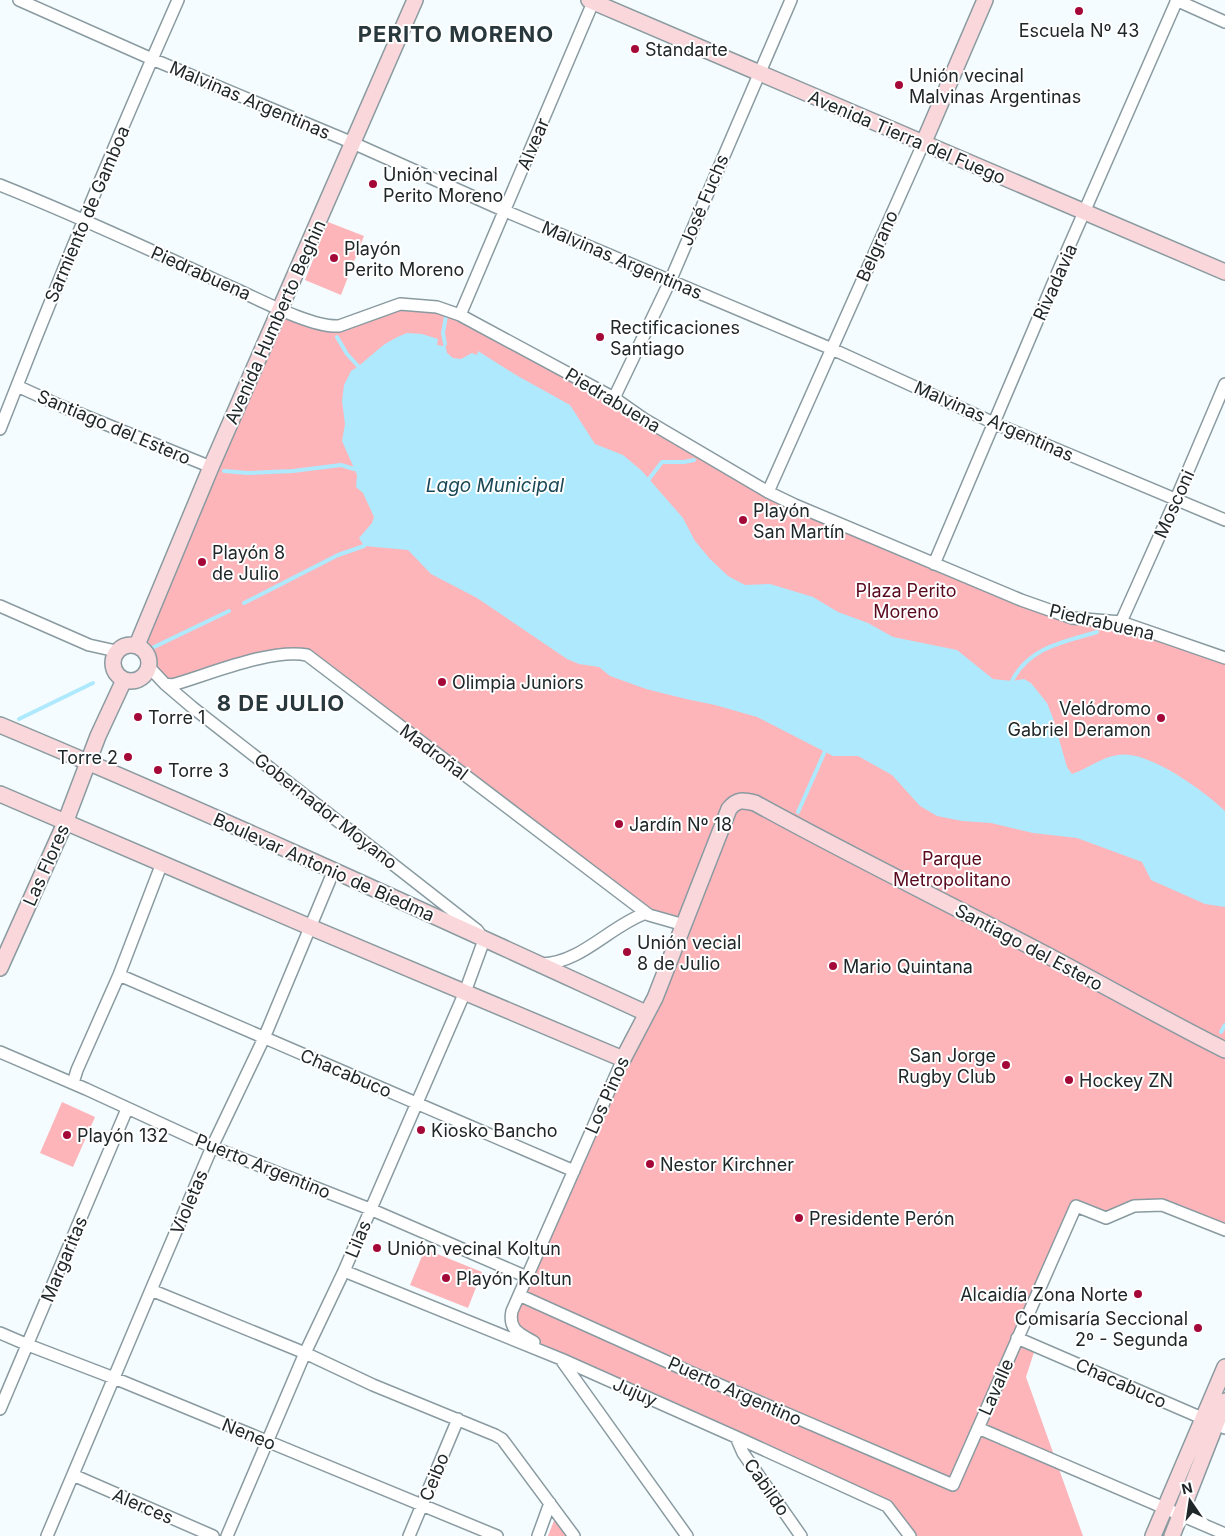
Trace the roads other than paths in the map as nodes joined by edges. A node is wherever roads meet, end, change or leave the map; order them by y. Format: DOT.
graph roads {
  1 [pos="19,0"];
  2 [pos="178,0"];
  3 [pos="415,0"];
  4 [pos="791,0"];
  5 [pos="985,0"];
  6 [pos="1177,0"];
  7 [pos="592,1"];
  8 [pos="1225,22"];
  9 [pos="152,59"];
  10 [pos="758,72"];
  11 [pos="353,143"];
  12 [pos="923,144"];
  13 [pos="0,185"];
  14 [pos="505,211"];
  15 [pos="1085,212"];
  16 [pos="83,220"];
  17 [pos="1225,272"];
  18 [pos="670,280"];
  19 [pos="280,309"];
  20 [pos="460,315"];
  21 [pos="832,349"];
  22 [pos="1225,384"];
  23 [pos="17,386"];
  24 [pos="614,398"];
  25 [pos="994,423"];
  26 [pos="0,429"];
  27 [pos="211,467"];
  28 [pos="768,492"];
  29 [pos="1176,499"];
  30 [pos="1225,520"];
  31 [pos="934,564"];
  32 [pos="0,606"];
  33 [pos="1121,622"];
  34 [pos="137,645"];
  35 [pos="116,652"];
  36 [pos="1225,658"];
  37 [pos="149,667"];
  38 [pos="124,680"];
  39 [pos="165,684"];
  40 [pos="0,725"];
  41 [pos="88,762"];
  42 [pos="0,794"];
  43 [pos="729,809"];
  44 [pos="65,823"];
  45 [pos="162,863"];
  46 [pos="334,870"];
  47 [pos="646,913"];
  48 [pos="684,926"];
  49 [pos="310,927"];
  50 [pos="484,940"];
  51 [pos="538,964"];
  52 [pos="0,968"];
  53 [pos="119,975"];
  54 [pos="465,992"];
  55 [pos="646,1013"];
  56 [pos="264,1038"];
  57 [pos="1225,1050"];
  58 [pos="0,1052"];
  59 [pos="623,1059"];
  60 [pos="73,1083"];
  61 [pos="416,1103"];
  62 [pos="127,1108"];
  63 [pos="212,1147"];
  64 [pos="574,1171"];
  65 [pos="370,1209"];
  66 [pos="1225,1230"];
  67 [pos="344,1271"];
  68 [pos="527,1277"];
  69 [pos="151,1290"];
  70 [pos="519,1295"];
  71 [pos="0,1333"];
  72 [pos="1017,1338"];
  73 [pos="28,1346"];
  74 [pos="305,1353"];
  75 [pos="561,1359"];
  76 [pos="1225,1367"];
  77 [pos="114,1378"];
  78 [pos="1225,1401"];
  79 [pos="0,1409"];
  80 [pos="458,1419"];
  81 [pos="1215,1423"];
  82 [pos="978,1428"];
  83 [pos="736,1436"];
  84 [pos="268,1442"];
  85 [pos="73,1475"];
  86 [pos="953,1485"];
  87 [pos="550,1503"];
  88 [pos="423,1505"];
  89 [pos="1165,1508"];
  90 [pos="1180,1515"];
  91 [pos="1225,1534"];
  92 [pos="47,1536"];
  93 [pos="213,1536"];
  94 [pos="227,1536"];
  95 [pos="409,1536"];
  96 [pos="497,1536"];
  97 [pos="538,1536"];
  98 [pos="574,1536"];
  99 [pos="687,1536"];
  100 [pos="801,1536"];
  101 [pos="910,1536"];
  102 [pos="1153,1536"];
  103 [pos="1172,1536"];
  1 -- 9 [label="street, Malvinas Argentinas"];
  2 -- 9 [label="street, Sarmiento de Gamboa"];
  3 -- 11 [label="street, Avenida Humberto Beghin"];
  4 -- 10 [label="street, José Fuchs"];
  5 -- 12 [label="street, Belgrano"];
  6 -- 8 [label="street"];
  6 -- 15 [label="street, Rivadavia"];
  7 -- 10 [label="street, Avenida Tierra del Fuego"];
  7 -- 14 [label="street, Alvear"];
  9 -- 11 [label="street, Malvinas Argentinas"];
  9 -- 16 [label="street, Sarmiento de Gamboa"];
  10 -- 12 [label="street, Avenida Tierra del Fuego"];
  10 -- 18 [label="street, José Fuchs"];
  11 -- 14 [label="street, Malvinas Argentinas"];
  11 -- 19 [label="street, Avenida Humberto Beghin"];
  12 -- 15 [label="street, Avenida Tierra del Fuego"];
  12 -- 21 [label="street, Belgrano"];
  13 -- 16 [label="street, Piedrabuena"];
  14 -- 18 [label="street, Malvinas Argentinas"];
  14 -- 20 [label="street, Alvear"];
  15 -- 17 [label="street, Avenida Tierra del Fuego"];
  15 -- 25 [label="street, Rivadavia"];
  16 -- 19 [label="street, Piedrabuena"];
  16 -- 23 [label="street, Sarmiento de Gamboa"];
  18 -- 21 [label="street, Malvinas Argentinas"];
  18 -- 24 [label="street, José Fuchs"];
  19 -- 20 [label="street, Piedrabuena"];
  19 -- 27 [label="street, Avenida Humberto Beghin"];
  20 -- 24 [label="street, Piedrabuena"];
  21 -- 25 [label="street, Malvinas Argentinas"];
  21 -- 28 [label="street, Belgrano"];
  22 -- 29 [label="street, Mosconi"];
  23 -- 26 [label="street, Sarmiento de Gamboa"];
  23 -- 27 [label="street, Santiago del Estero"];
  24 -- 28 [label="street, Piedrabuena"];
  25 -- 29 [label="street, Malvinas Argentinas"];
  25 -- 31 [label="street, Rivadavia"];
  27 -- 34 [label="street, Avenida Humberto Beghin"];
  28 -- 31 [label="street, Piedrabuena"];
  29 -- 30 [label="street, Malvinas Argentinas"];
  29 -- 33 [label="street, Mosconi"];
  31 -- 33 [label="street, Piedrabuena"];
  32 -- 35 [label="street"];
  33 -- 36 [label="street, Piedrabuena"];
  34 -- 35 [label="street"];
  34 -- 37 [label="street"];
  35 -- 38 [label="street"];
  37 -- 38 [label="street"];
  37 -- 39 [label="street, Gobernador Moyano"];
  38 -- 41 [label="street"];
  39 -- 47 [label="street, Madroñal"];
  39 -- 50 [label="street, Gobernador Moyano"];
  40 -- 41 [label="street, Boulevar Antonio de Biedma"];
  41 -- 44 [label="street, Las Flores"];
  41 -- 46 [label="street, Boulevar Antonio de Biedma"];
  42 -- 44 [label="street"];
  43 -- 48 [label="street, Los Pinos"];
  43 -- 57 [label="street, Santiago del Estero"];
  44 -- 45 [label="street"];
  44 -- 52 [label="street, Las Flores"];
  45 -- 49 [label="street"];
  45 -- 53 [label="street"];
  46 -- 49 [label="street, Violetas"];
  46 -- 50 [label="street, Boulevar Antonio de Biedma"];
  47 -- 48 [label="street, Madroñal"];
  47 -- 51 [label="street"];
  48 -- 55 [label="street, Los Pinos"];
  49 -- 54 [label="street"];
  49 -- 56 [label="street, Violetas"];
  50 -- 51 [label="street, Boulevar Antonio de Biedma"];
  50 -- 54 [label="street, Lilas"];
  51 -- 55 [label="street, Boulevar Antonio de Biedma"];
  53 -- 56 [label="street, Chacabuco"];
  53 -- 60 [label="street"];
  54 -- 59 [label="street"];
  54 -- 61 [label="street, Lilas"];
  55 -- 59 [label="street, Los Pinos"];
  56 -- 61 [label="street, Chacabuco"];
  56 -- 63 [label="street, Violetas"];
  58 -- 60 [label="street, Puerto Argentino"];
  59 -- 64 [label="street, Los Pinos"];
  60 -- 62 [label="street, Puerto Argentino"];
  61 -- 64 [label="street, Chacabuco"];
  61 -- 65 [label="street, Lilas"];
  62 -- 63 [label="street, Puerto Argentino"];
  62 -- 73 [label="street, Margaritas"];
  63 -- 65 [label="street, Puerto Argentino"];
  63 -- 69 [label="street, Violetas"];
  64 -- 68 [label="street, Los Pinos"];
  65 -- 67 [label="street, Lilas"];
  65 -- 68 [label="street, Puerto Argentino"];
  66 -- 72 [label="street, Lavalle"];
  67 -- 74 [label="street, Lilas"];
  67 -- 75 [label="street, Jujuy"];
  68 -- 70 [label="street, Los Pinos"];
  69 -- 74 [label="street"];
  69 -- 77 [label="street, Violetas"];
  70 -- 75 [label="street, Los Pinos"];
  70 -- 86 [label="street, Puerto Argentino"];
  71 -- 73 [label="street, Neneo"];
  72 -- 81 [label="street, Chacabuco"];
  72 -- 82 [label="street, Lavalle"];
  73 -- 77 [label="street, Neneo"];
  73 -- 79 [label="street, Margaritas"];
  74 -- 80 [label="street"];
  74 -- 84 [label="street, Lilas"];
  75 -- 83 [label="street, Jujuy"];
  75 -- 99 [label="street"];
  76 -- 81 [label="street"];
  77 -- 84 [label="street, Neneo"];
  77 -- 85 [label="street, Violetas"];
  78 -- 81 [label="street"];
  80 -- 87 [label="street"];
  80 -- 88 [label="street, Ceibo"];
  81 -- 89 [label="street"];
  81 -- 90 [label="street"];
  82 -- 86 [label="street, Lavalle"];
  82 -- 89 [label="street"];
  83 -- 100 [label="street, Cabildo"];
  83 -- 101 [label="street, Jujuy"];
  84 -- 88 [label="street, Neneo"];
  84 -- 94 [label="street, Lilas"];
  85 -- 92 [label="street, Violetas"];
  85 -- 93 [label="street, Alerces"];
  87 -- 97 [label="street"];
  87 -- 98 [label="street"];
  88 -- 95 [label="street, Ceibo"];
  88 -- 96 [label="street, Neneo"];
  89 -- 90 [label="street"];
  89 -- 102 [label="street"];
  90 -- 91 [label="street"];
  90 -- 103 [label="street"];
}
